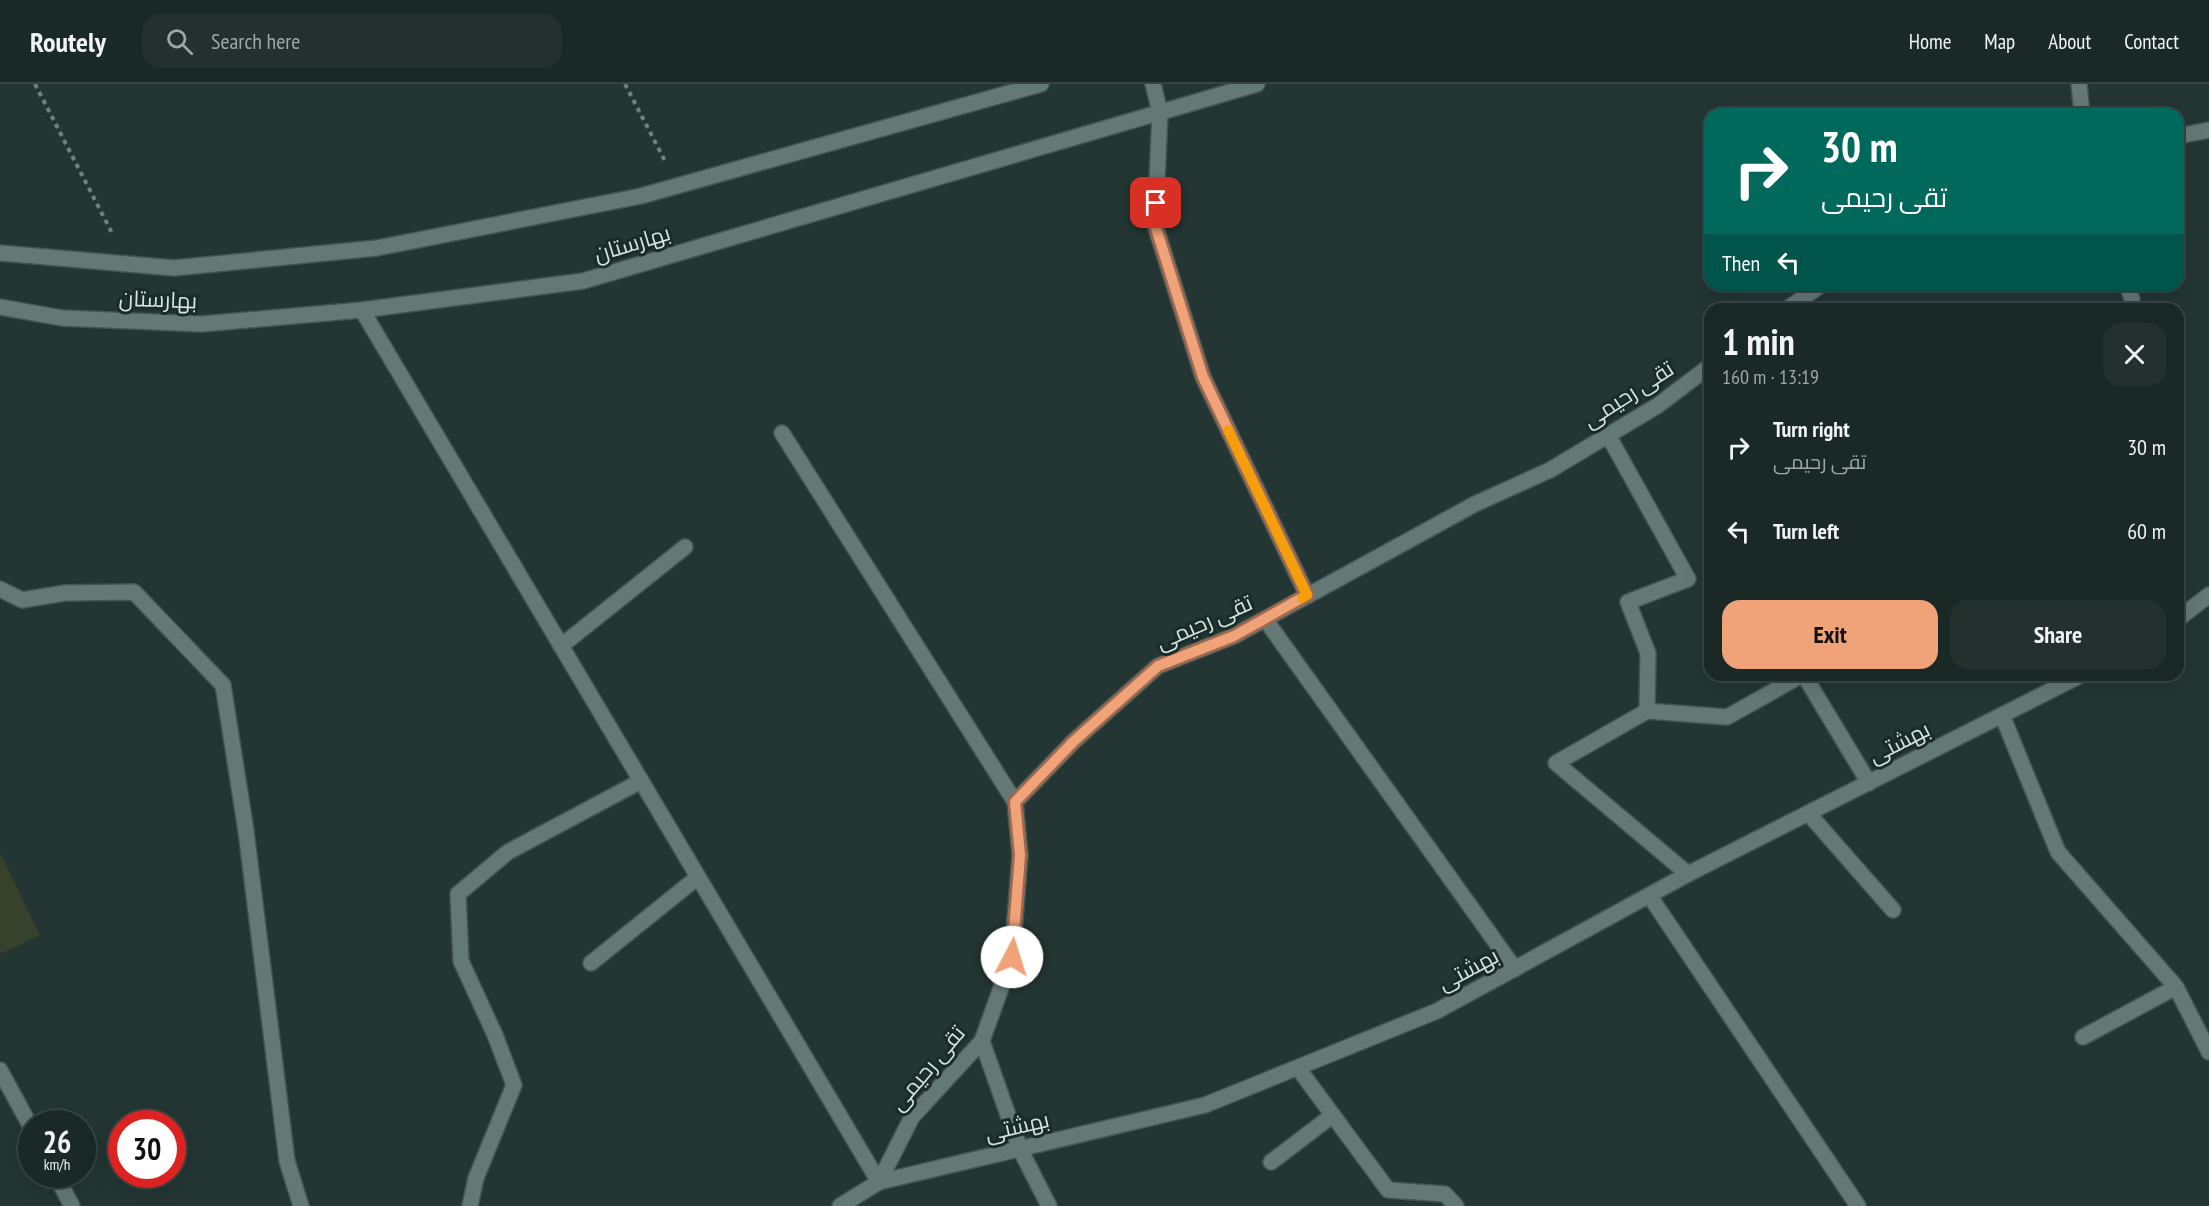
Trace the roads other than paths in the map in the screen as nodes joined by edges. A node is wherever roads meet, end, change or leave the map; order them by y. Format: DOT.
graph roads {
  1 [pos="1041,84"];
  2 [pos="1153,84"];
  3 [pos="1257,84"];
  4 [pos="2079,84"];
  5 [pos="2081,108"];
  6 [pos="1160,112"];
  7 [pos="2209,130"];
  8 [pos="2184,135"];
  9 [pos="0,254"];
  10 [pos="1812,291"];
  11 [pos="1796,303"];
  12 [pos="0,307"];
  13 [pos="362,310"];
  14 [pos="1704,370"];
  15 [pos="782,433"];
  16 [pos="1608,435"];
  17 [pos="685,547"];
  18 [pos="0,589"];
  19 [pos="1307,595"];
  20 [pos="2209,595"];
  21 [pos="2184,614"];
  22 [pos="1264,619"];
  23 [pos="561,646"];
  24 [pos="1792,681"];
  25 [pos="1807,681"];
  26 [pos="2069,681"];
  27 [pos="1647,711"];
  28 [pos="2002,715"];
  29 [pos="641,781"];
  30 [pos="1869,783"];
  31 [pos="1015,802"];
  32 [pos="1808,813"];
  33 [pos="1688,874"];
  34 [pos="698,877"];
  35 [pos="1649,895"];
  36 [pos="1893,910"];
  37 [pos="591,963"];
  38 [pos="1515,969"];
  39 [pos="2176,987"];
  40 [pos="2083,1037"];
  41 [pos="982,1041"];
  42 [pos="2209,1052"];
  43 [pos="1298,1068"];
  44 [pos="0,1070"];
  45 [pos="22,1110"];
  46 [pos="1333,1115"];
  47 [pos="1020,1149"];
  48 [pos="1270,1162"];
  49 [pos="879,1182"];
  50 [pos="63,1188"];
  51 [pos="72,1206"];
  52 [pos="301,1206"];
  53 [pos="470,1206"];
  54 [pos="840,1206"];
  55 [pos="1049,1206"];
  56 [pos="1455,1206"];
  57 [pos="1858,1206"];
  1 -- 9 [label="street, بهارستان"];
  2 -- 6 [label="street"];
  3 -- 6 [label="street, بهارستان"];
  4 -- 5 [label="street"];
  6 -- 13 [label="street, بهارستان"];
  6 -- 19 [label="street"];
  7 -- 8 [label="street"];
  10 -- 11 [label="street"];
  12 -- 13 [label="street, بهارستان"];
  13 -- 23 [label="street"];
  14 -- 16 [label="street, تقی رحیمی"];
  15 -- 31 [label="street"];
  16 -- 19 [label="street, تقی رحیمی"];
  16 -- 27 [label="street"];
  17 -- 23 [label="street"];
  18 -- 52 [label="street"];
  19 -- 22 [label="street, تقی رحیمی"];
  20 -- 21 [label="street"];
  22 -- 31 [label="street, تقی رحیمی"];
  22 -- 38 [label="street"];
  23 -- 29 [label="street"];
  24 -- 27 [label="street"];
  25 -- 30 [label="street"];
  26 -- 28 [label="street, بهشتی"];
  27 -- 33 [label="street"];
  28 -- 30 [label="street, بهشتی"];
  28 -- 39 [label="street"];
  29 -- 34 [label="street"];
  29 -- 53 [label="street"];
  30 -- 32 [label="street, بهشتی"];
  31 -- 41 [label="street, تقی رحیمی"];
  32 -- 33 [label="street, بهشتی"];
  32 -- 36 [label="street"];
  33 -- 35 [label="street, بهشتی"];
  34 -- 37 [label="street"];
  34 -- 49 [label="street"];
  35 -- 38 [label="street, بهشتی"];
  35 -- 57 [label="street"];
  38 -- 43 [label="street, بهشتی"];
  39 -- 40 [label="street"];
  39 -- 42 [label="street"];
  41 -- 47 [label="street"];
  41 -- 49 [label="street, تقی رحیمی"];
  43 -- 46 [label="street"];
  43 -- 47 [label="street, بهشتی"];
  44 -- 45 [label="street"];
  46 -- 48 [label="street"];
  46 -- 56 [label="street"];
  47 -- 49 [label="street, بهشتی"];
  47 -- 55 [label="street"];
  49 -- 54 [label="street, بهشتی"];
  50 -- 51 [label="street"];
}
